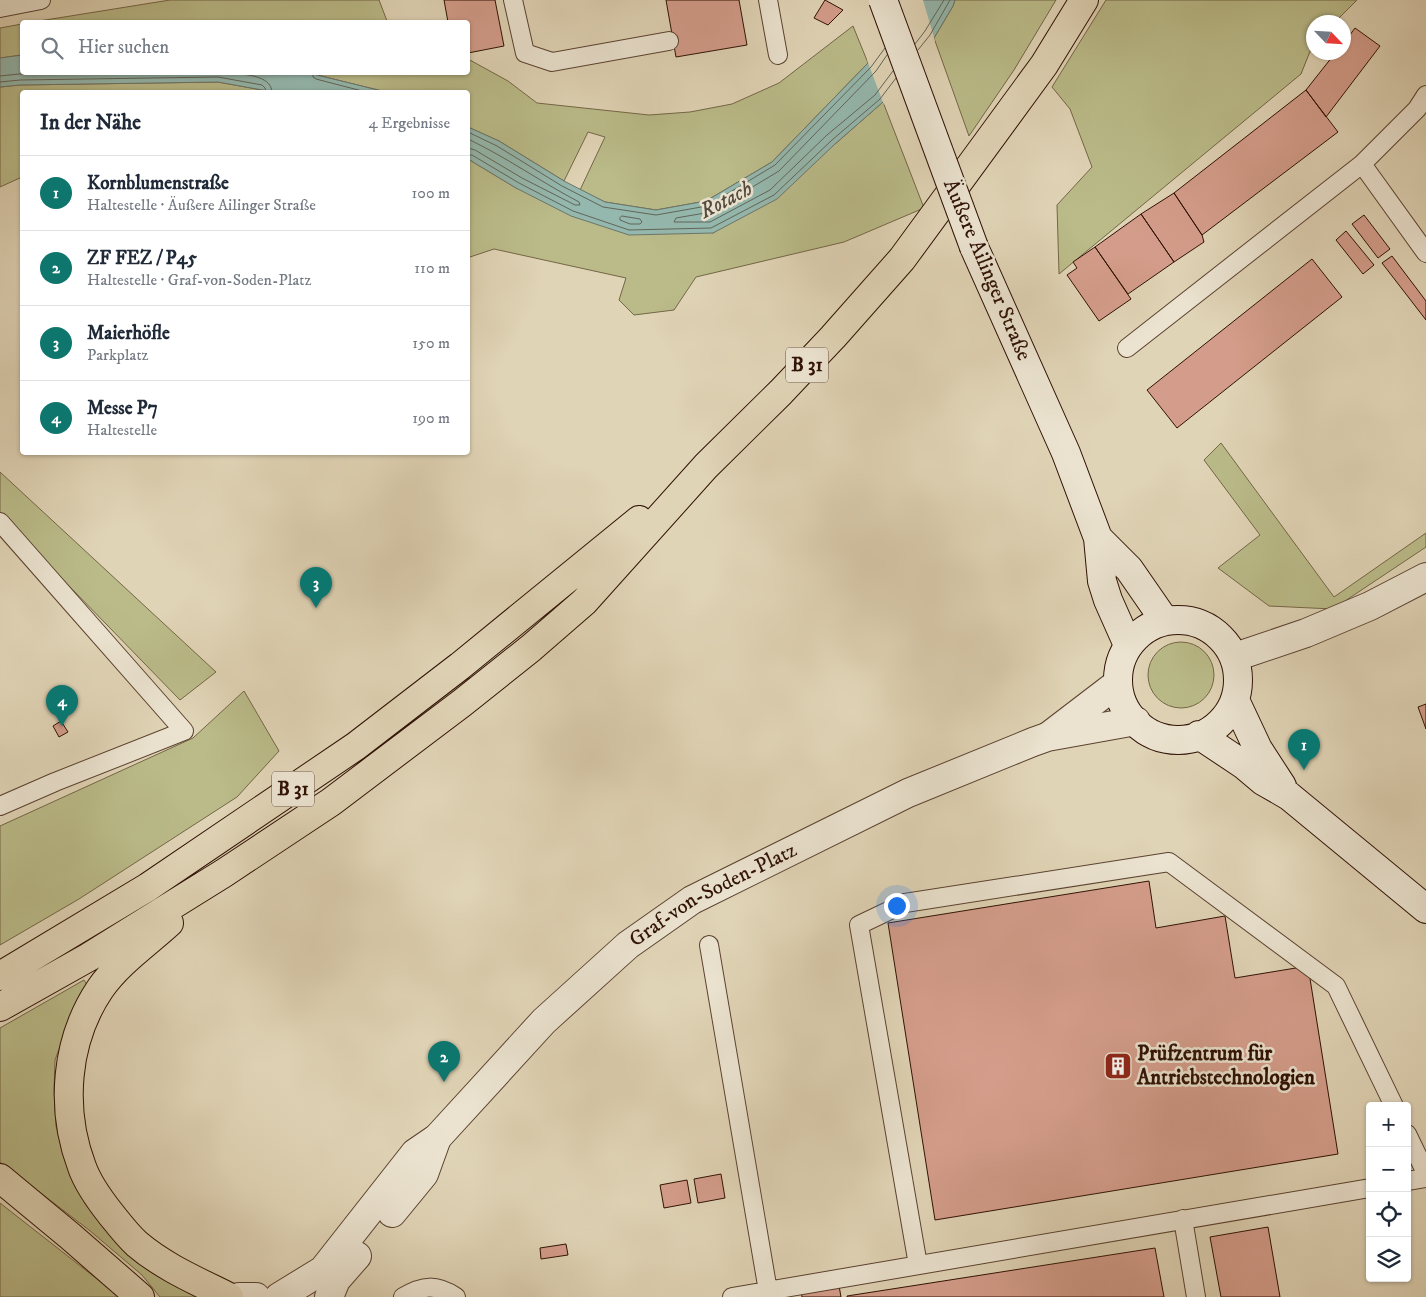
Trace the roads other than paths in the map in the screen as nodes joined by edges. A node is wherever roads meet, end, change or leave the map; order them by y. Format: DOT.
graph roads {
  1 [pos="41,0"];
  2 [pos="513,0"];
  3 [pos="768,0"];
  4 [pos="883,0"];
  5 [pos="1084,0"];
  6 [pos="0,8"];
  7 [pos="669,41"];
  8 [pos="778,55"];
  9 [pos="1426,95"];
  10 [pos="1362,164"];
  11 [pos="1426,253"];
  12 [pos="1127,348"];
  13 [pos="706,466"];
  14 [pos="0,522"];
  15 [pos="1098,538"];
  16 [pos="1426,577"];
  17 [pos="1165,621"];
  18 [pos="1128,645"];
  19 [pos="1234,657"];
  20 [pos="1118,683"];
  21 [pos="1235,700"];
  22 [pos="1136,721"];
  23 [pos="1199,735"];
  24 [pos="1047,737"];
  25 [pos="1289,796"];
  26 [pos="0,806"];
  27 [pos="224,873"];
  28 [pos="1426,908"];
  29 [pos="709,945"];
  30 [pos="0,976"];
  31 [pos="0,1007"];
  32 [pos="1392,1102"];
  33 [pos="437,1138"];
  34 [pos="1411,1142"];
  35 [pos="1426,1173"];
  36 [pos="1426,1178"];
  37 [pos="0,1179"];
  38 [pos="1411,1180"];
  39 [pos="1366,1189"];
  40 [pos="1183,1219"];
  41 [pos="918,1265"];
  42 [pos="768,1294"];
  43 [pos="140,1297"];
  44 [pos="229,1297"];
  45 [pos="239,1297"];
  46 [pos="256,1297"];
  47 [pos="279,1297"];
  48 [pos="329,1297"];
  49 [pos="403,1297"];
  50 [pos="456,1297"];
  51 [pos="732,1297"];
  52 [pos="1196,1297"];
  1 -- 6 [label="lane"];
  2 -- 7 [label="lane"];
  3 -- 8 [label="lane"];
  4 -- 15 [label="main road, Äußere Ailinger Straße, bridge"];
  5 -- 13 [label="main road, B 31"];
  9 -- 10 [label="lane"];
  10 -- 11 [label="lane"];
  10 -- 12 [label="lane"];
  13 -- 27 [label="main road, B 31"];
  13 -- 30 [label="main road, B 31"];
  14 -- 26 [label="lane"];
  15 -- 17 [label="main road, Äußere Ailinger Straße"];
  15 -- 18 [label="main road, Äußere Ailinger Straße"];
  16 -- 19 [label="main road"];
  17 -- 18 [label="main road"];
  17 -- 19 [label="main road"];
  18 -- 20 [label="main road"];
  19 -- 21 [label="main road"];
  20 -- 22 [label="main road"];
  20 -- 24 [label="main road, Graf-von-Soden-Platz"];
  21 -- 23 [label="main road"];
  21 -- 25 [label="main road"];
  22 -- 23 [label="main road"];
  22 -- 24 [label="main road, Graf-von-Soden-Platz"];
  23 -- 25 [label="main road"];
  24 -- 33 [label="main road, Graf-von-Soden-Platz"];
  25 -- 28 [label="main road"];
  27 -- 31 [label="main road, B 31"];
  27 -- 44 [label="main road"];
  29 -- 42 [label="lane"];
  32 -- 41 [label="lane"];
  33 -- 47 [label="main road, Graf-von-Soden-Platz"];
  33 -- 48 [label="main road, Graf-von-Soden-Platz"];
  34 -- 35 [label="lane"];
  36 -- 38 [label="lane"];
  37 -- 43 [label="main road"];
  39 -- 40 [label="lane"];
  40 -- 41 [label="lane"];
  40 -- 52 [label="lane"];
  41 -- 42 [label="lane"];
  42 -- 51 [label="lane"];
  45 -- 46 [label="main road"];
  49 -- 50 [label="lane"];
}
